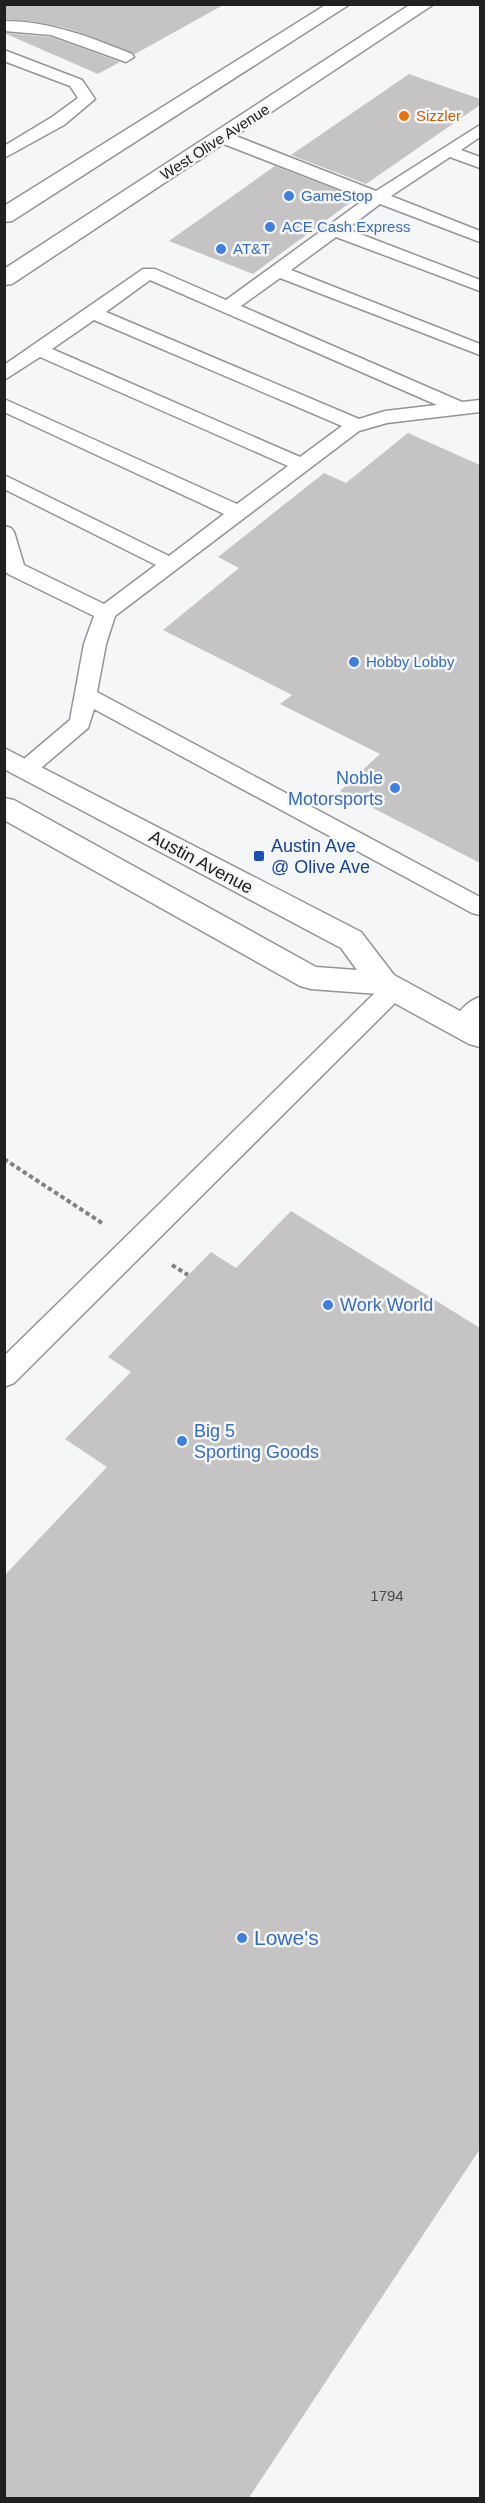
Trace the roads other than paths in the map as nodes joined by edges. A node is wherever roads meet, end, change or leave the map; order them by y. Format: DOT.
graph roads {
  1 [pos="341,4"];
  2 [pos="425,4"];
  3 [pos="4,26"];
  4 [pos="4,55"];
  5 [pos="126,57"];
  6 [pos="480,130"];
  7 [pos="230,132"];
  8 [pos="449,151"];
  9 [pos="4,153"];
  10 [pos="480,163"];
  11 [pos="394,186"];
  12 [pos="379,197"];
  13 [pos="459,210"];
  14 [pos="4,216"];
  15 [pos="334,230"];
  16 [pos="480,237"];
  17 [pos="278,271"];
  18 [pos="4,279"];
  19 [pos="480,286"];
  20 [pos="228,308"];
  21 [pos="93,313"];
  22 [pos="39,350"];
  23 [pos="480,350"];
  24 [pos="4,374"];
  25 [pos="4,405"];
  26 [pos="480,406"];
  27 [pos="460,408"];
  28 [pos="357,425"];
  29 [pos="301,464"];
  30 [pos="4,481"];
  31 [pos="237,512"];
  32 [pos="4,532"];
  33 [pos="169,564"];
  34 [pos="106,613"];
  35 [pos="87,696"];
  36 [pos="12,764"];
  37 [pos="4,805"];
  38 [pos="225,874"];
  39 [pos="480,907"];
  40 [pos="389,986"];
  41 [pos="474,1023"];
  42 [pos="4,1375"];
  1 -- 14 [label="main road"];
  2 -- 7 [label="main road, West Olive Avenue"];
  3 -- 5 [label="lane"];
  4 -- 9 [label="lane"];
  6 -- 8 [label="lane"];
  7 -- 11 [label="lane"];
  7 -- 12 [label="lane"];
  7 -- 18 [label="main road, West Olive Avenue"];
  8 -- 10 [label="lane"];
  8 -- 11 [label="lane"];
  11 -- 12 [label="lane"];
  11 -- 13 [label="lane"];
  12 -- 15 [label="lane"];
  12 -- 16 [label="lane"];
  15 -- 17 [label="lane"];
  15 -- 19 [label="lane"];
  17 -- 20 [label="lane"];
  17 -- 23 [label="lane"];
  20 -- 21 [label="lane"];
  20 -- 27 [label="lane"];
  21 -- 22 [label="lane"];
  21 -- 28 [label="lane"];
  22 -- 24 [label="lane"];
  22 -- 29 [label="lane"];
  25 -- 31 [label="lane"];
  26 -- 27 [label="lane"];
  27 -- 28 [label="lane"];
  28 -- 29 [label="lane"];
  29 -- 31 [label="lane"];
  30 -- 33 [label="lane"];
  31 -- 33 [label="lane"];
  32 -- 34 [label="lane"];
  33 -- 34 [label="lane"];
  34 -- 35 [label="lane"];
  35 -- 36 [label="lane"];
  35 -- 39 [label="lane"];
  36 -- 38 [label="main road, Austin Avenue"];
  37 -- 38 [label="main road"];
  37 -- 40 [label="main road, Austin Avenue"];
  38 -- 40 [label="main road, Austin Avenue"];
  40 -- 41 [label="main road, Austin Avenue"];
  40 -- 42 [label="lane"];
}
